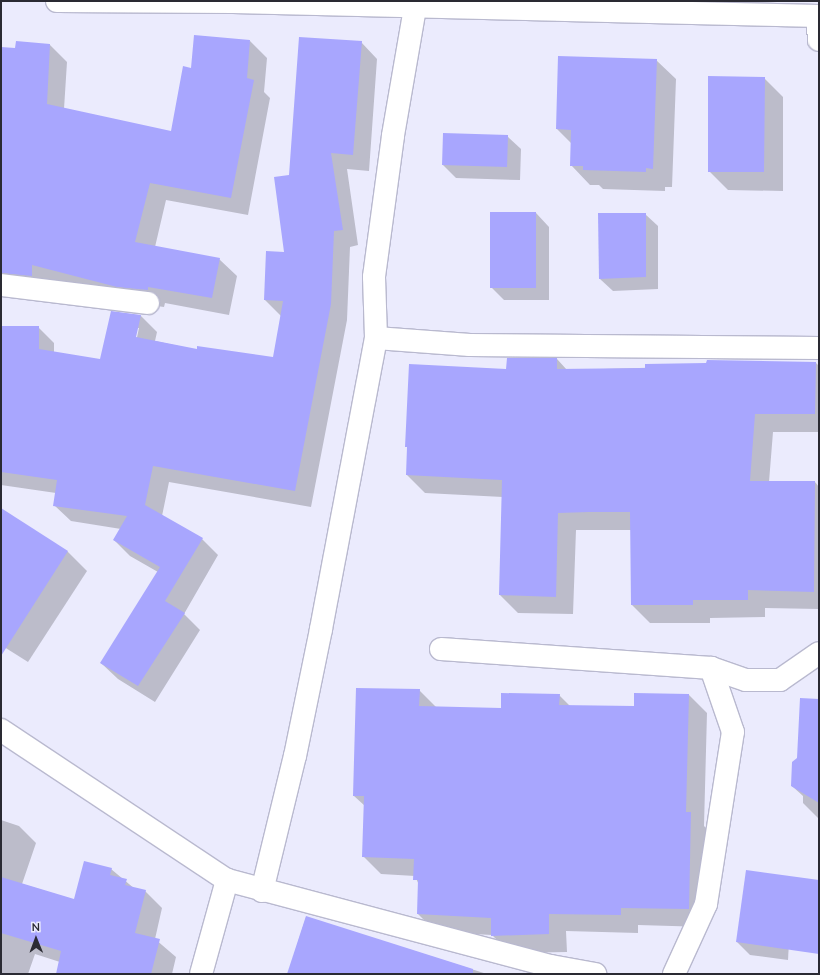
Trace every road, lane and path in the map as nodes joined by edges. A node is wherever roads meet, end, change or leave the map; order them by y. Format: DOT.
graph roads {
  1 [pos="57,1"];
  2 [pos="415,8"];
  3 [pos="818,16"];
  4 [pos="819,40"];
  5 [pos="1,285"];
  6 [pos="148,303"];
  7 [pos="376,338"];
  8 [pos="819,348"];
  9 [pos="441,649"];
  10 [pos="819,653"];
  11 [pos="711,668"];
  12 [pos="1,730"];
  13 [pos="227,880"];
  14 [pos="262,891"];
  15 [pos="201,974"];
  16 [pos="595,974"];
  17 [pos="674,974"];
  1 -- 2 [label="street"];
  2 -- 3 [label="street"];
  2 -- 7 [label="street"];
  3 -- 4 [label="street"];
  5 -- 6 [label="street"];
  7 -- 8 [label="street"];
  7 -- 14 [label="street"];
  9 -- 11 [label="street"];
  10 -- 11 [label="street"];
  11 -- 17 [label="street"];
  12 -- 13 [label="street"];
  13 -- 14 [label="street"];
  13 -- 15 [label="street"];
  14 -- 16 [label="street"];
}
